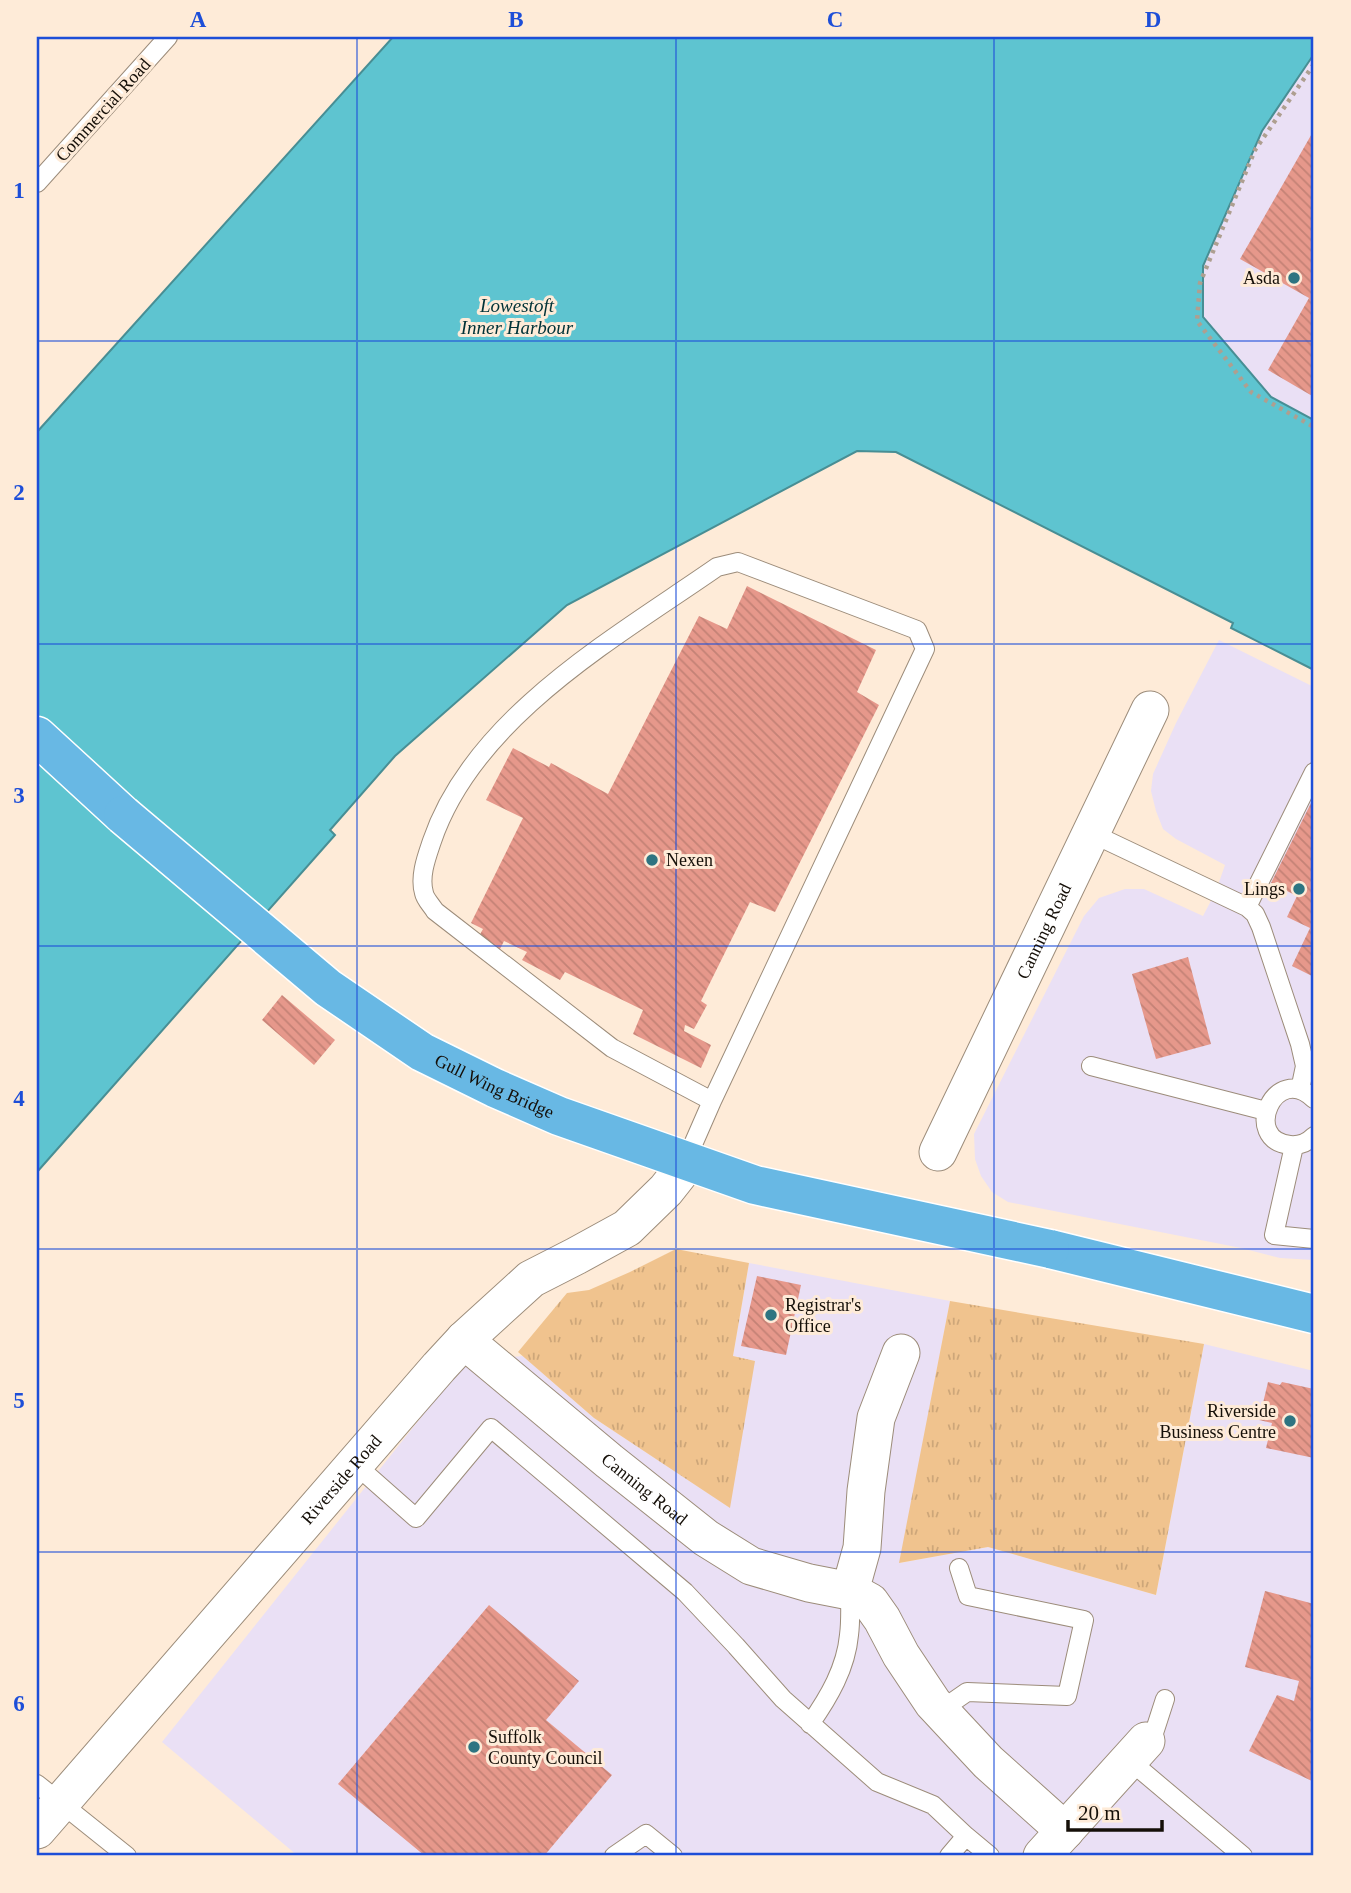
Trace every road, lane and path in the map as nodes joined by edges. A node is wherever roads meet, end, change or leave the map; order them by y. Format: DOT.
graph roads {
  1 [pos="168,37"];
  2 [pos="1314,64"];
  3 [pos="37,183"];
  4 [pos="1314,427"];
  5 [pos="1150,710"];
  6 [pos="37,736"];
  7 [pos="1314,772"];
  8 [pos="1091,832"];
  9 [pos="1247,907"];
  10 [pos="1091,1066"];
  11 [pos="1307,1094"];
  12 [pos="712,1101"];
  13 [pos="1266,1111"];
  14 [pos="1314,1136"];
  15 [pos="1294,1146"];
  16 [pos="938,1152"];
  17 [pos="681,1171"];
  18 [pos="1314,1239"];
  19 [pos="1314,1314"];
  20 [pos="464,1340"];
  21 [pos="901,1353"];
  22 [pos="356,1465"];
  23 [pos="959,1567"];
  24 [pos="850,1591"];
  25 [pos="1165,1699"];
  26 [pos="941,1710"];
  27 [pos="810,1724"];
  28 [pos="1137,1751"];
  29 [pos="48,1793"];
  30 [pos="37,1830"];
  31 [pos="966,1836"];
  32 [pos="1054,1844"];
  33 [pos="127,1856"];
  34 [pos="614,1856"];
  35 [pos="673,1856"];
  36 [pos="949,1856"];
  37 [pos="990,1856"];
  38 [pos="1243,1856"];
  1 -- 3 [label="lane, Commercial Road"];
  2 -- 4 [label="path"];
  5 -- 8 [label="street, Canning Road"];
  6 -- 19 [label="highway, Gull Wing Bridge, bridge"];
  7 -- 9 [label="lane"];
  8 -- 9 [label="lane"];
  8 -- 16 [label="street, Canning Road"];
  9 -- 11 [label="lane"];
  10 -- 13 [label="lane"];
  11 -- 13 [label="lane"];
  12 -- 12 [label="lane"];
  12 -- 17 [label="lane"];
  13 -- 15 [label="lane"];
  14 -- 15 [label="lane"];
  15 -- 18 [label="lane"];
  17 -- 20 [label="street, Riverside Road"];
  20 -- 22 [label="street, Riverside Road"];
  20 -- 24 [label="street, Canning Road"];
  21 -- 24 [label="street"];
  22 -- 27 [label="lane"];
  22 -- 29 [label="street, Riverside Road"];
  23 -- 26 [label="lane"];
  24 -- 26 [label="street, Canning Road"];
  24 -- 27 [label="lane"];
  25 -- 28 [label="lane, Canning Road"];
  26 -- 32 [label="street, Canning Road"];
  27 -- 31 [label="lane"];
  28 -- 32 [label="street, Canning Road"];
  28 -- 38 [label="lane"];
  29 -- 30 [label="street, Riverside Road"];
  29 -- 33 [label="lane"];
  31 -- 36 [label="lane"];
  31 -- 37 [label="lane"];
  34 -- 35 [label="lane"];
}
